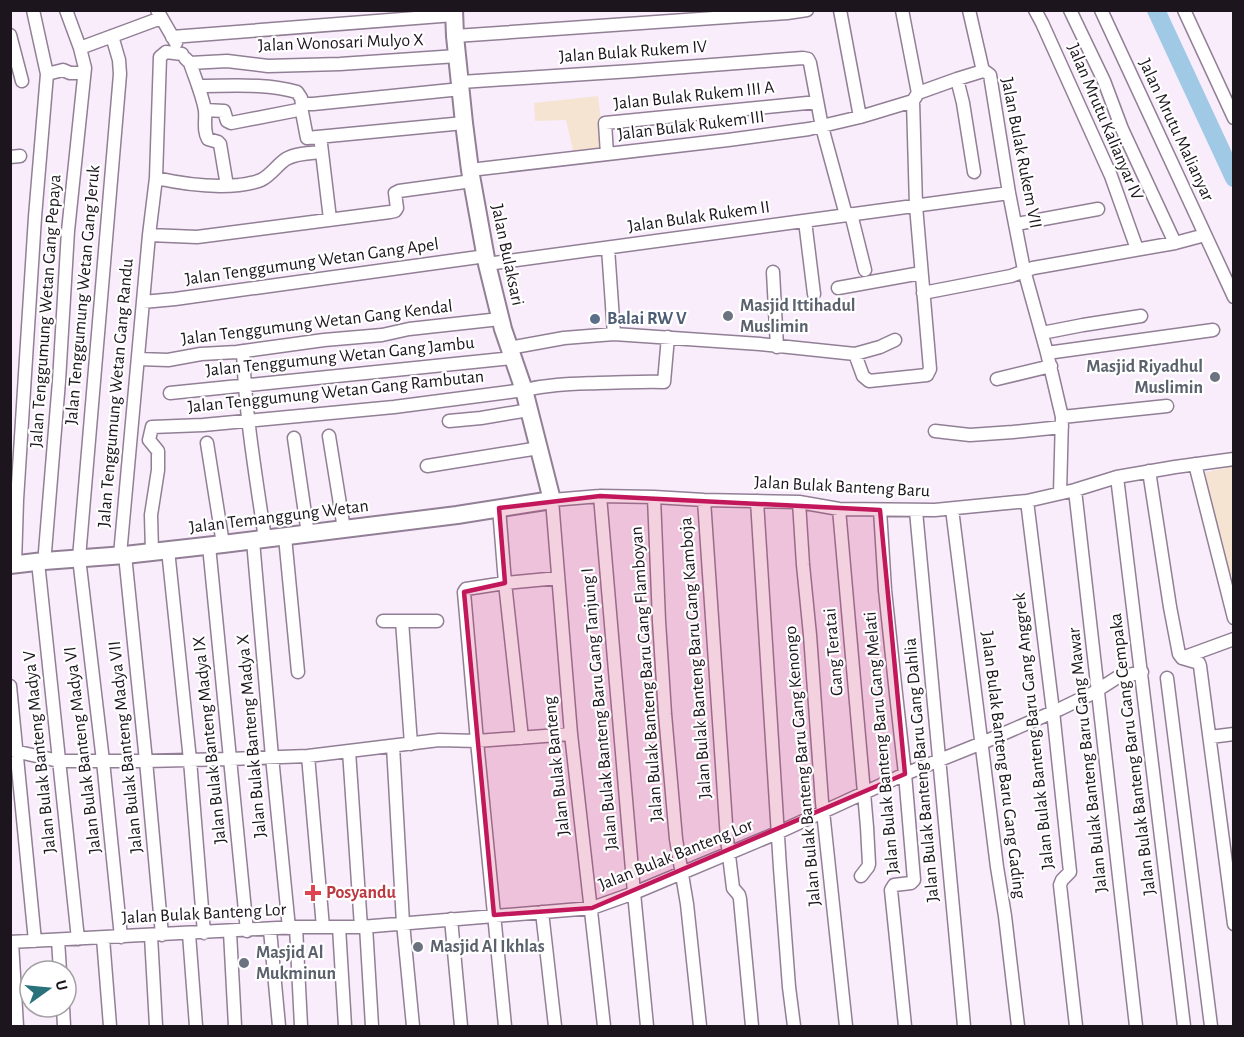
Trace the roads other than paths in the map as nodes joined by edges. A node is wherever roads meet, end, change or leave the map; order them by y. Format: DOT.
graph roads {
  1 [pos="33,10"];
  2 [pos="66,10"];
  3 [pos="807,10"];
  4 [pos="840,10"];
  5 [pos="902,10"];
  6 [pos="969,10"];
  7 [pos="1035,10"];
  8 [pos="1070,10"];
  9 [pos="1101,10"];
  10 [pos="1184,10"];
  11 [pos="454,13"];
  12 [pos="159,14"];
  13 [pos="10,35"];
  14 [pos="112,36"];
  15 [pos="455,36"];
  16 [pos="172,37"];
  17 [pos="80,48"];
  18 [pos="458,56"];
  19 [pos="186,58"];
  20 [pos="982,71"];
  21 [pos="84,73"];
  22 [pos="47,74"];
  23 [pos="957,79"];
  24 [pos="22,81"];
  25 [pos="461,85"];
  26 [pos="198,86"];
  27 [pos="915,97"];
  28 [pos="817,102"];
  29 [pos="302,108"];
  30 [pos="205,110"];
  31 [pos="860,117"];
  32 [pos="1233,118"];
  33 [pos="464,123"];
  34 [pos="822,127"];
  35 [pos="320,137"];
  36 [pos="322,152"];
  37 [pos="607,154"];
  38 [pos="974,172"];
  39 [pos="471,176"];
  40 [pos="156,178"];
  41 [pos="227,186"];
  42 [pos="1009,193"];
  43 [pos="916,206"];
  44 [pos="1098,208"];
  45 [pos="848,215"];
  46 [pos="330,219"];
  47 [pos="805,221"];
  48 [pos="1016,224"];
  49 [pos="149,235"];
  50 [pos="1205,235"];
  51 [pos="1175,243"];
  52 [pos="608,248"];
  53 [pos="1137,249"];
  54 [pos="486,260"];
  55 [pos="865,270"];
  56 [pos="1024,270"];
  57 [pos="773,272"];
  58 [pos="921,273"];
  59 [pos="838,288"];
  60 [pos="923,293"];
  61 [pos="814,294"];
  62 [pos="1233,297"];
  63 [pos="143,302"];
  64 [pos="1141,316"];
  65 [pos="500,319"];
  66 [pos="1213,330"];
  67 [pos="1042,333"];
  68 [pos="614,334"];
  69 [pos="668,337"];
  70 [pos="895,340"];
  71 [pos="777,347"];
  72 [pos="243,351"];
  73 [pos="511,353"];
  74 [pos="1047,353"];
  75 [pos="855,354"];
  76 [pos="138,359"];
  77 [pos="1051,366"];
  78 [pos="998,379"];
  79 [pos="244,385"];
  80 [pos="524,390"];
  81 [pos="170,393"];
  82 [pos="1167,406"];
  83 [pos="529,410"];
  84 [pos="449,420"];
  85 [pos="248,421"];
  86 [pos="1062,422"];
  87 [pos="935,431"];
  88 [pos="329,436"];
  89 [pos="294,438"];
  90 [pos="207,443"];
  91 [pos="539,448"];
  92 [pos="1233,459"];
  93 [pos="1195,464"];
  94 [pos="427,466"];
  95 [pos="1149,471"];
  96 [pos="1117,477"];
  97 [pos="1060,486"];
  98 [pos="1075,489"];
  99 [pos="551,495"];
  100 [pos="600,496"];
  101 [pos="654,497"];
  102 [pos="704,500"];
  103 [pos="757,501"];
  104 [pos="1027,501"];
  105 [pos="799,502"];
  106 [pos="499,508"];
  107 [pos="839,509"];
  108 [pos="952,509"];
  109 [pos="879,510"];
  110 [pos="916,511"];
  111 [pos="344,529"];
  112 [pos="308,534"];
  113 [pos="285,537"];
  114 [pos="259,540"];
  115 [pos="216,545"];
  116 [pos="156,548"];
  117 [pos="121,552"];
  118 [pos="79,555"];
  119 [pos="43,557"];
  120 [pos="15,560"];
  121 [pos="558,578"];
  122 [pos="505,583"];
  123 [pos="1233,618"];
  124 [pos="383,621"];
  125 [pos="402,621"];
  126 [pos="437,621"];
  127 [pos="1233,639"];
  128 [pos="1182,658"];
  129 [pos="298,672"];
  130 [pos="1142,672"];
  131 [pos="1167,678"];
  132 [pos="10,686"];
  133 [pos="1098,689"];
  134 [pos="1053,711"];
  135 [pos="571,734"];
  136 [pos="1233,734"];
  137 [pos="522,738"];
  138 [pos="1210,738"];
  139 [pos="477,741"];
  140 [pos="982,743"];
  141 [pos="411,744"];
  142 [pos="393,746"];
  143 [pos="14,751"];
  144 [pos="349,751"];
  145 [pos="308,756"];
  146 [pos="272,757"];
  147 [pos="230,759"];
  148 [pos="58,760"];
  149 [pos="190,760"];
  150 [pos="940,760"];
  151 [pos="103,761"];
  152 [pos="146,761"];
  153 [pos="905,774"];
  154 [pos="865,793"];
  155 [pos="823,812"];
  156 [pos="777,833"];
  157 [pos="729,852"];
  158 [pos="682,872"];
  159 [pos="861,876"];
  160 [pos="634,893"];
  161 [pos="591,908"];
  162 [pos="1233,909"];
  163 [pos="542,912"];
  164 [pos="494,915"];
  165 [pos="451,919"];
  166 [pos="403,923"];
  167 [pos="1233,924"];
  168 [pos="364,926"];
  169 [pos="323,927"];
  170 [pos="339,927"];
  171 [pos="292,928"];
  172 [pos="270,930"];
  173 [pos="247,931"];
  174 [pos="230,932"];
  175 [pos="204,933"];
  176 [pos="189,934"];
  177 [pos="157,935"];
  178 [pos="122,937"];
  179 [pos="103,938"];
  180 [pos="78,939"];
  181 [pos="58,940"];
  182 [pos="35,941"];
  183 [pos="11,942"];
  184 [pos="59,959"];
  185 [pos="17,1026"];
  186 [pos="110,1026"];
  187 [pos="156,1026"];
  188 [pos="196,1026"];
  189 [pos="235,1026"];
  190 [pos="279,1026"];
  191 [pos="302,1026"];
  192 [pos="345,1026"];
  193 [pos="372,1026"];
  194 [pos="413,1026"];
  195 [pos="461,1026"];
  196 [pos="505,1026"];
  197 [pos="555,1026"];
  198 [pos="604,1026"];
  199 [pos="647,1026"];
  200 [pos="700,1026"];
  201 [pos="752,1026"];
  202 [pos="794,1026"];
  203 [pos="846,1026"];
  204 [pos="905,1026"];
  205 [pos="964,1026"];
  206 [pos="1018,1026"];
  207 [pos="1076,1026"];
  208 [pos="1136,1026"];
  209 [pos="1184,1026"];
  210 [pos="1211,1026"];
  1 -- 22 [label="street"];
  2 -- 17 [label="street, Jalan Tenggumung Wetan Gang Pepaya"];
  3 -- 15 [label="street"];
  4 -- 31 [label="street"];
  5 -- 27 [label="street"];
  6 -- 20 [label="street, Jalan Bulak Rukem VII"];
  7 -- 53 [label="street, Jalan Mrutu Kalianyar IV"];
  8 -- 51 [label="street"];
  9 -- 50 [label="street, Jalan Mrutu Malianyar"];
  10 -- 32 [label="street"];
  11 -- 15 [label="street, Jalan Bulaksari"];
  11 -- 16 [label="street"];
  12 -- 14 [label="street"];
  12 -- 16 [label="street"];
  13 -- 24 [label="street"];
  14 -- 17 [label="street"];
  14 -- 118 [label="street, Jalan Tenggumung Wetan Gang Jeruk"];
  15 -- 18 [label="street, Jalan Bulaksari"];
  16 -- 19 [label="street"];
  17 -- 21 [label="street, Jalan Tenggumung Wetan Gang Pepaya"];
  18 -- 19 [label="street, Jalan Wonosari Mulyo X"];
  18 -- 25 [label="street, Jalan Bulaksari"];
  19 -- 26 [label="street"];
  19 -- 40 [label="street, Jalan Wonosari Mulyo X"];
  20 -- 23 [label="street, Jalan Bulak Rukem III"];
  20 -- 42 [label="street, Jalan Bulak Rukem VII"];
  21 -- 22 [label="street"];
  21 -- 119 [label="street, Jalan Tenggumung Wetan Gang Pepaya"];
  22 -- 120 [label="street"];
  23 -- 27 [label="street, Jalan Bulak Rukem III"];
  23 -- 38 [label="street"];
  25 -- 28 [label="street, Jalan Bulak Rukem IV"];
  25 -- 29 [label="street, Jalan Bulak Rukem IV"];
  25 -- 33 [label="street, Jalan Bulaksari"];
  26 -- 29 [label="street"];
  26 -- 30 [label="street"];
  27 -- 31 [label="street, Jalan Bulak Rukem III"];
  27 -- 43 [label="street"];
  28 -- 34 [label="street"];
  28 -- 37 [label="street, Jalan Bulak Rukem III A"];
  29 -- 30 [label="street, Jalan Bulak Rukem IV"];
  29 -- 35 [label="street"];
  30 -- 41 [label="street"];
  31 -- 34 [label="street, Jalan Bulak Rukem III"];
  33 -- 35 [label="street"];
  33 -- 39 [label="street, Jalan Bulaksari"];
  34 -- 37 [label="street, Jalan Bulak Rukem III"];
  34 -- 45 [label="street"];
  35 -- 36 [label="street"];
  36 -- 41 [label="street"];
  36 -- 46 [label="street"];
  37 -- 39 [label="street, Jalan Bulak Rukem III"];
  39 -- 46 [label="street, Jalan Bulak Rukem III"];
  39 -- 54 [label="street, Jalan Bulaksari"];
  40 -- 41 [label="street"];
  40 -- 49 [label="street, Jalan Tenggumung Wetan Gang Randu"];
  42 -- 43 [label="street, Jalan Bulak Rukem II"];
  42 -- 48 [label="street, Jalan Bulak Rukem VII"];
  43 -- 45 [label="street, Jalan Bulak Rukem II"];
  43 -- 58 [label="street"];
  44 -- 48 [label="street"];
  45 -- 47 [label="street, Jalan Bulak Rukem II"];
  45 -- 55 [label="street"];
  46 -- 49 [label="street"];
  47 -- 52 [label="street, Jalan Bulak Rukem II"];
  47 -- 61 [label="street"];
  48 -- 56 [label="street, Jalan Bulak Rukem VII"];
  49 -- 63 [label="street, Jalan Tenggumung Wetan Gang Randu"];
  50 -- 51 [label="street"];
  50 -- 62 [label="street, Jalan Mrutu Malianyar"];
  51 -- 53 [label="street"];
  52 -- 54 [label="street, Jalan Bulak Rukem II"];
  52 -- 68 [label="street"];
  53 -- 56 [label="street"];
  54 -- 63 [label="street, Jalan Tenggumung Wetan Gang Apel"];
  54 -- 65 [label="street, Jalan Bulaksari"];
  56 -- 60 [label="street"];
  56 -- 67 [label="street, Jalan Bulak Rukem VII"];
  57 -- 71 [label="street"];
  58 -- 59 [label="street"];
  58 -- 60 [label="street"];
  60 -- 75 [label="street"];
  63 -- 76 [label="street, Jalan Tenggumung Wetan Gang Randu"];
  64 -- 67 [label="street"];
  65 -- 72 [label="street, Jalan Tenggumung Wetan Gang Kendal"];
  65 -- 73 [label="street, Jalan Bulaksari"];
  66 -- 74 [label="street"];
  67 -- 74 [label="street, Jalan Bulak Rukem VII"];
  68 -- 69 [label="street, Jalan Tenggumung Wetan Gang Jambu"];
  68 -- 73 [label="street, Jalan Tenggumung Wetan Gang Jambu"];
  69 -- 71 [label="street, Jalan Tenggumung Wetan Gang Jambu"];
  69 -- 80 [label="street, Jalan Tenggumung Wetan Gang Rambutan"];
  70 -- 75 [label="street"];
  71 -- 75 [label="street, Jalan Tenggumung Wetan Gang Jambu"];
  72 -- 76 [label="street, Jalan Tenggumung Wetan Gang Kendal"];
  72 -- 79 [label="street, Jalan Bulak Banteng Madya X"];
  73 -- 79 [label="street, Jalan Tenggumung Wetan Gang Jambu"];
  73 -- 80 [label="street, Jalan Bulaksari"];
  74 -- 77 [label="street, Jalan Bulak Rukem VII"];
  76 -- 117 [label="street, Jalan Tenggumung Wetan Gang Randu"];
  77 -- 78 [label="street"];
  77 -- 86 [label="street, Jalan Bulak Rukem VII"];
  79 -- 81 [label="street, Jalan Tenggumung Wetan Gang Jambu"];
  79 -- 85 [label="street, Jalan Bulak Banteng Madya X"];
  80 -- 83 [label="street, Jalan Bulaksari"];
  80 -- 85 [label="street, Jalan Tenggumung Wetan Gang Rambutan"];
  82 -- 86 [label="street"];
  83 -- 84 [label="street"];
  83 -- 91 [label="street, Jalan Bulaksari"];
  85 -- 114 [label="street, Jalan Bulak Banteng Madya X"];
  85 -- 116 [label="street, Jalan Tenggumung Wetan Gang Rambutan"];
  86 -- 87 [label="street"];
  86 -- 97 [label="street, Jalan Bulak Rukem VII"];
  88 -- 111 [label="street"];
  89 -- 112 [label="street"];
  90 -- 115 [label="street, Jalan Bulak Banteng Madya IX"];
  91 -- 94 [label="street"];
  91 -- 99 [label="street, Jalan Bulaksari"];
  92 -- 93 [label="street, Jalan Bulak Banteng Baru"];
  93 -- 95 [label="street, Jalan Bulak Banteng Baru"];
  93 -- 123 [label="street"];
  95 -- 96 [label="street, Jalan Bulak Banteng Baru"];
  95 -- 128 [label="street"];
  96 -- 98 [label="street, Jalan Bulak Banteng Baru"];
  96 -- 130 [label="street, Jalan Bulak Banteng Baru Gang Cempaka"];
  97 -- 98 [label="street, Jalan Bulak Banteng Baru"];
  97 -- 104 [label="street, Jalan Bulak Banteng Baru"];
  98 -- 133 [label="street, Jalan Bulak Banteng Baru Gang Mawar"];
  99 -- 100 [label="street, Jalan Bulak Banteng Baru"];
  99 -- 106 [label="street, Jalan Temanggung Wetan"];
  99 -- 121 [label="street, Jalan Bulak Banteng"];
  100 -- 101 [label="street, Jalan Bulak Banteng Baru"];
  100 -- 160 [label="street, Jalan Bulak Banteng Baru Gang Tanjung I"];
  101 -- 102 [label="street, Jalan Bulak Banteng Baru"];
  101 -- 158 [label="street, Jalan Bulak Banteng Baru Gang Flamboyan"];
  102 -- 103 [label="street, Jalan Bulak Banteng Baru"];
  102 -- 157 [label="street, Jalan Bulak Banteng Baru Gang Kamboja"];
  103 -- 105 [label="street, Jalan Bulak Banteng Baru"];
  103 -- 156 [label="street"];
  104 -- 108 [label="street, Jalan Bulak Banteng Baru"];
  104 -- 134 [label="street, Jalan Bulak Banteng Baru Gang Anggrek"];
  105 -- 107 [label="street, Jalan Bulak Banteng Baru"];
  105 -- 155 [label="street, Jalan Bulak Banteng Baru Gang Kenongo"];
  106 -- 111 [label="street, Jalan Temanggung Wetan"];
  106 -- 122 [label="street"];
  107 -- 109 [label="street, Jalan Bulak Banteng Baru"];
  107 -- 154 [label="street, Gang Teratai"];
  108 -- 110 [label="street, Jalan Bulak Banteng Baru"];
  108 -- 140 [label="street, Jalan Bulak Banteng Baru Gang Gading"];
  109 -- 110 [label="street, Jalan Bulak Banteng Baru"];
  109 -- 153 [label="street, Jalan Bulak Banteng Baru Gang Melati"];
  110 -- 150 [label="street, Jalan Bulak Banteng Baru Gang Dahlia"];
  111 -- 112 [label="street, Jalan Temanggung Wetan"];
  112 -- 113 [label="street, Jalan Temanggung Wetan"];
  113 -- 114 [label="street, Jalan Temanggung Wetan"];
  113 -- 129 [label="street"];
  114 -- 115 [label="street, Jalan Temanggung Wetan"];
  114 -- 146 [label="street, Jalan Bulak Banteng Madya X"];
  115 -- 116 [label="street, Jalan Temanggung Wetan"];
  115 -- 147 [label="street, Jalan Bulak Banteng Madya IX"];
  116 -- 117 [label="street, Jalan Temanggung Wetan"];
  116 -- 149 [label="street"];
  117 -- 118 [label="street, Jalan Temanggung Wetan"];
  117 -- 152 [label="street, Jalan Bulak Banteng Madya VII"];
  118 -- 119 [label="street, Jalan Temanggung Wetan"];
  118 -- 151 [label="street, Jalan Bulak Banteng Madya VI"];
  119 -- 120 [label="street, Jalan Temanggung Wetan"];
  119 -- 148 [label="street, Jalan Bulak Banteng Madya V"];
  121 -- 122 [label="street"];
  121 -- 135 [label="street, Jalan Bulak Banteng"];
  122 -- 137 [label="street"];
  122 -- 139 [label="street"];
  124 -- 125 [label="street"];
  125 -- 126 [label="street"];
  125 -- 141 [label="street"];
  127 -- 128 [label="street"];
  128 -- 138 [label="street"];
  130 -- 133 [label="street, Jalan Bulak Banteng Lor"];
  130 -- 209 [label="street, Jalan Bulak Banteng Baru Gang Cempaka"];
  131 -- 210 [label="street"];
  132 -- 143 [label="street"];
  133 -- 134 [label="street, Jalan Bulak Banteng Lor"];
  133 -- 208 [label="street, Jalan Bulak Banteng Baru Gang Mawar"];
  134 -- 140 [label="street, Jalan Bulak Banteng Lor"];
  134 -- 207 [label="street, Jalan Bulak Banteng Baru Gang Anggrek"];
  135 -- 137 [label="street"];
  135 -- 161 [label="street, Jalan Bulak Banteng"];
  136 -- 138 [label="street"];
  137 -- 139 [label="street"];
  138 -- 162 [label="street"];
  139 -- 141 [label="street"];
  139 -- 164 [label="street"];
  140 -- 150 [label="street, Jalan Bulak Banteng Lor"];
  140 -- 206 [label="street, Jalan Bulak Banteng Baru Gang Gading"];
  141 -- 142 [label="street"];
  142 -- 144 [label="street"];
  142 -- 166 [label="street"];
  143 -- 148 [label="street"];
  143 -- 182 [label="street"];
  144 -- 145 [label="street"];
  144 -- 168 [label="street"];
  145 -- 146 [label="street"];
  145 -- 169 [label="street"];
  146 -- 147 [label="street"];
  146 -- 171 [label="street, Jalan Bulak Banteng Madya X"];
  147 -- 149 [label="street"];
  147 -- 173 [label="street, Jalan Bulak Banteng Madya IX"];
  148 -- 151 [label="street"];
  148 -- 180 [label="street, Jalan Bulak Banteng Madya V"];
  149 -- 152 [label="street"];
  149 -- 175 [label="street"];
  150 -- 153 [label="street, Jalan Bulak Banteng Lor"];
  150 -- 205 [label="street, Jalan Bulak Banteng Baru Gang Dahlia"];
  151 -- 152 [label="street"];
  151 -- 178 [label="street, Jalan Bulak Banteng Madya VI"];
  152 -- 177 [label="street, Jalan Bulak Banteng Madya VII"];
  153 -- 154 [label="street, Jalan Bulak Banteng Lor"];
  153 -- 204 [label="street, Jalan Bulak Banteng Baru Gang Melati"];
  154 -- 155 [label="street, Jalan Bulak Banteng Lor"];
  154 -- 159 [label="street, Gang Teratai"];
  155 -- 156 [label="street, Jalan Bulak Banteng Lor"];
  155 -- 203 [label="street, Jalan Bulak Banteng Baru Gang Kenongo"];
  156 -- 157 [label="street, Jalan Bulak Banteng Lor"];
  156 -- 202 [label="street"];
  157 -- 158 [label="street, Jalan Bulak Banteng Lor"];
  157 -- 201 [label="street, Jalan Bulak Banteng Baru Gang Kamboja"];
  158 -- 160 [label="street, Jalan Bulak Banteng Lor"];
  158 -- 200 [label="street, Jalan Bulak Banteng Baru Gang Flamboyan"];
  160 -- 161 [label="street, Jalan Bulak Banteng Lor"];
  160 -- 199 [label="street, Jalan Bulak Banteng Baru Gang Tanjung I"];
  161 -- 163 [label="street, Jalan Bulak Banteng Lor"];
  161 -- 198 [label="street, Jalan Bulak Banteng"];
  162 -- 167 [label="street"];
  163 -- 164 [label="street, Jalan Bulak Banteng Lor"];
  163 -- 197 [label="street"];
  164 -- 165 [label="street, Jalan Bulak Banteng Lor"];
  164 -- 196 [label="street"];
  165 -- 166 [label="street, Jalan Bulak Banteng Lor"];
  165 -- 195 [label="street"];
  166 -- 168 [label="street, Jalan Bulak Banteng Lor"];
  166 -- 194 [label="street"];
  168 -- 170 [label="street, Jalan Bulak Banteng Lor"];
  168 -- 193 [label="street"];
  169 -- 170 [label="street, Jalan Bulak Banteng Lor"];
  169 -- 171 [label="street, Jalan Bulak Banteng Lor"];
  170 -- 192 [label="street"];
  171 -- 172 [label="street, Jalan Bulak Banteng Lor"];
  171 -- 191 [label="street, Jalan Bulak Banteng Madya X"];
  172 -- 173 [label="street, Jalan Bulak Banteng Lor"];
  172 -- 190 [label="street"];
  173 -- 174 [label="street, Jalan Bulak Banteng Lor"];
  174 -- 175 [label="street, Jalan Bulak Banteng Lor"];
  174 -- 189 [label="street"];
  175 -- 176 [label="street, Jalan Bulak Banteng Lor"];
  176 -- 177 [label="street, Jalan Bulak Banteng Lor"];
  176 -- 188 [label="street"];
  177 -- 178 [label="street, Jalan Bulak Banteng Lor"];
  177 -- 187 [label="street, Jalan Bulak Banteng Madya VII"];
  178 -- 179 [label="street, Jalan Bulak Banteng Lor"];
  179 -- 180 [label="street, Jalan Bulak Banteng Lor"];
  179 -- 186 [label="street"];
  180 -- 181 [label="street, Jalan Bulak Banteng Lor"];
  181 -- 182 [label="street, Jalan Bulak Banteng Lor"];
  181 -- 184 [label="street"];
  182 -- 183 [label="street, Jalan Bulak Banteng Lor"];
  183 -- 185 [label="street"];
}
